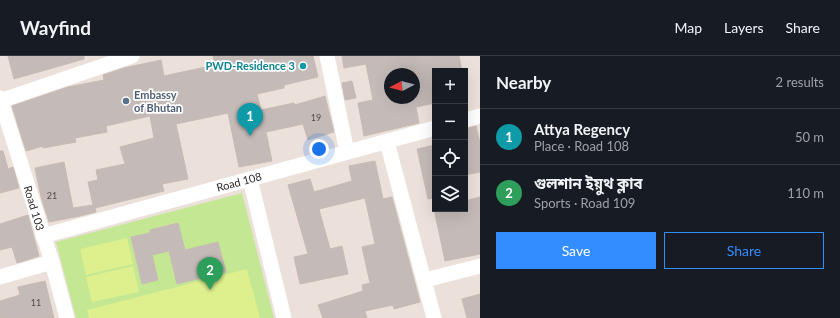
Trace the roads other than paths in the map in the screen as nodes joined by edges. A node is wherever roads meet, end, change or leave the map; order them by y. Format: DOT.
graph roads {
  1 [pos="132,56"];
  2 [pos="327,56"];
  3 [pos="0,100"];
  4 [pos="480,116"];
  5 [pos="468,119"];
  6 [pos="432,129"];
  7 [pos="387,142"];
  8 [pos="346,152"];
  9 [pos="250,179"];
  10 [pos="43,236"];
  11 [pos="52,262"];
  12 [pos="480,266"];
  13 [pos="0,277"];
  14 [pos="425,280"];
  15 [pos="430,317"];
  16 [pos="67,318"];
  17 [pos="284,318"];
  1 -- 3 [label="street"];
  2 -- 8 [label="street"];
  3 -- 10 [label="street, Road 103"];
  4 -- 5 [label="street"];
  6 -- 7 [label="street, Road 108"];
  7 -- 8 [label="street, Road 108"];
  7 -- 14 [label="street"];
  8 -- 9 [label="street, Road 108"];
  9 -- 10 [label="street, Road 108"];
  9 -- 17 [label="street"];
  10 -- 11 [label="street, Road 103"];
  11 -- 13 [label="street"];
  11 -- 16 [label="street, Road 103"];
  12 -- 14 [label="street"];
  14 -- 15 [label="street"];
}
